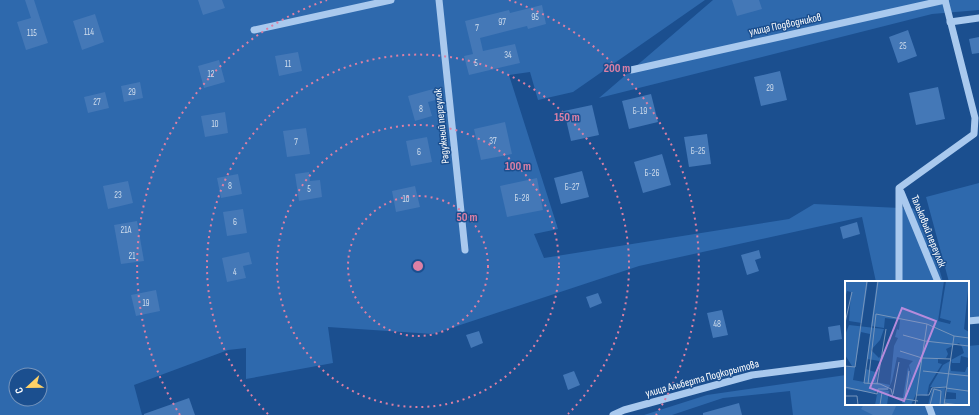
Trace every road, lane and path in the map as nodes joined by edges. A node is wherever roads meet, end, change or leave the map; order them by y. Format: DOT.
graph roads {
  1 [pos="392,0"];
  2 [pos="439,0"];
  3 [pos="945,0"];
  4 [pos="979,18"];
  5 [pos="950,22"];
  6 [pos="254,30"];
  7 [pos="630,70"];
  8 [pos="899,188"];
  9 [pos="465,250"];
  10 [pos="899,281"];
  11 [pos="938,281"];
  12 [pos="979,320"];
  13 [pos="969,321"];
  14 [pos="845,363"];
  15 [pos="928,405"];
  16 [pos="613,415"];
  17 [pos="932,415"];
  1 -- 6 [label="street"];
  2 -- 9 [label="street, Радужный переулок"];
  3 -- 5 [label="street"];
  3 -- 7 [label="street, улица Подводников"];
  4 -- 5 [label="street"];
  5 -- 8 [label="street"];
  8 -- 10 [label="street"];
  8 -- 11 [label="street, Тальковый переулок"];
  12 -- 13 [label="street"];
  14 -- 16 [label="street, улица Альберта Подкорытова"];
  15 -- 17 [label="street"];
}
